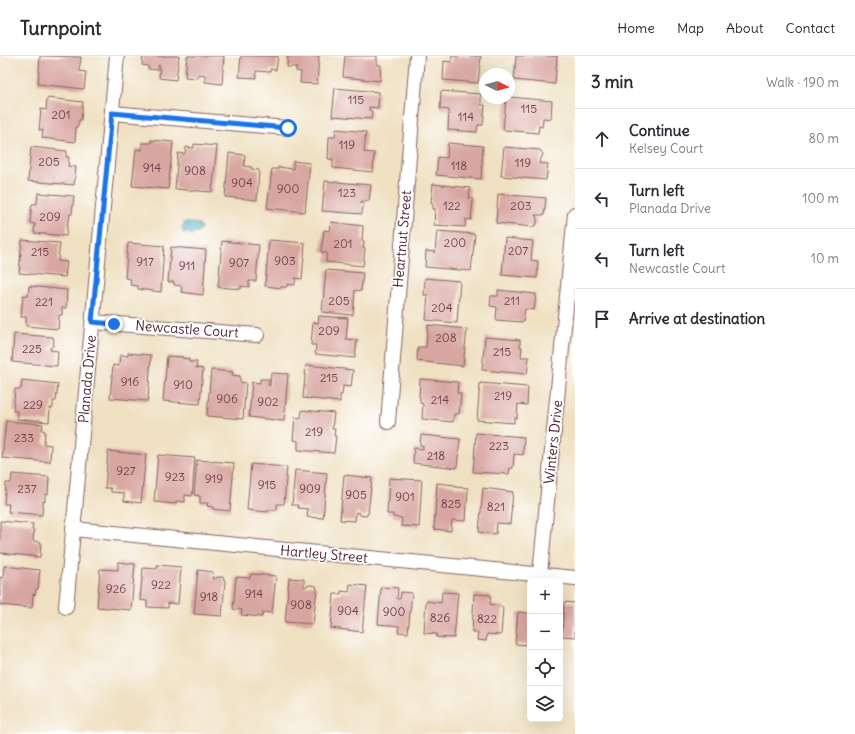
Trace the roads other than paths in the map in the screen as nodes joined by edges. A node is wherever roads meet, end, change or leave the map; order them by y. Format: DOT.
graph roads {
  1 [pos="117,56"];
  2 [pos="417,56"];
  3 [pos="112,113"];
  4 [pos="288,128"];
  5 [pos="575,214"];
  6 [pos="92,322"];
  7 [pos="258,335"];
  8 [pos="388,422"];
  9 [pos="73,529"];
  10 [pos="540,574"];
  11 [pos="575,578"];
  12 [pos="66,607"];
  1 -- 3 [label="street, Planada Drive"];
  2 -- 8 [label="street, Heartnut Street"];
  3 -- 4 [label="street"];
  3 -- 6 [label="street, Planada Drive"];
  5 -- 10 [label="street, Winters Drive"];
  6 -- 7 [label="street, Newcastle Court"];
  6 -- 9 [label="street, Planada Drive"];
  9 -- 10 [label="street, Hartley Street"];
  9 -- 12 [label="street, Planada Drive"];
  10 -- 11 [label="street, Hartley Street"];
}
